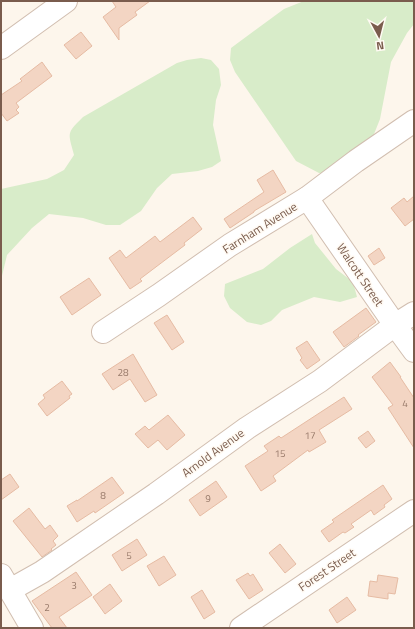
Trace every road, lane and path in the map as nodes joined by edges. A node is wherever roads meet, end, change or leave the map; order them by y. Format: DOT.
graph roads {
  1 [pos="66,1"];
  2 [pos="1,48"];
  3 [pos="414,121"];
  4 [pos="307,198"];
  5 [pos="414,313"];
  6 [pos="395,325"];
  7 [pos="103,332"];
  8 [pos="414,351"];
  9 [pos="411,520"];
  10 [pos="6,582"];
  11 [pos="32,628"];
  12 [pos="241,628"];
  1 -- 2 [label="street"];
  3 -- 4 [label="street, Farnham Avenue"];
  4 -- 6 [label="street, Walcott Street"];
  4 -- 7 [label="street, Farnham Avenue"];
  5 -- 6 [label="street, Arnold Avenue"];
  6 -- 8 [label="street, Walcott Street"];
  6 -- 10 [label="street, Arnold Avenue"];
  9 -- 12 [label="street, Forest Street"];
  10 -- 11 [label="street"];
}
